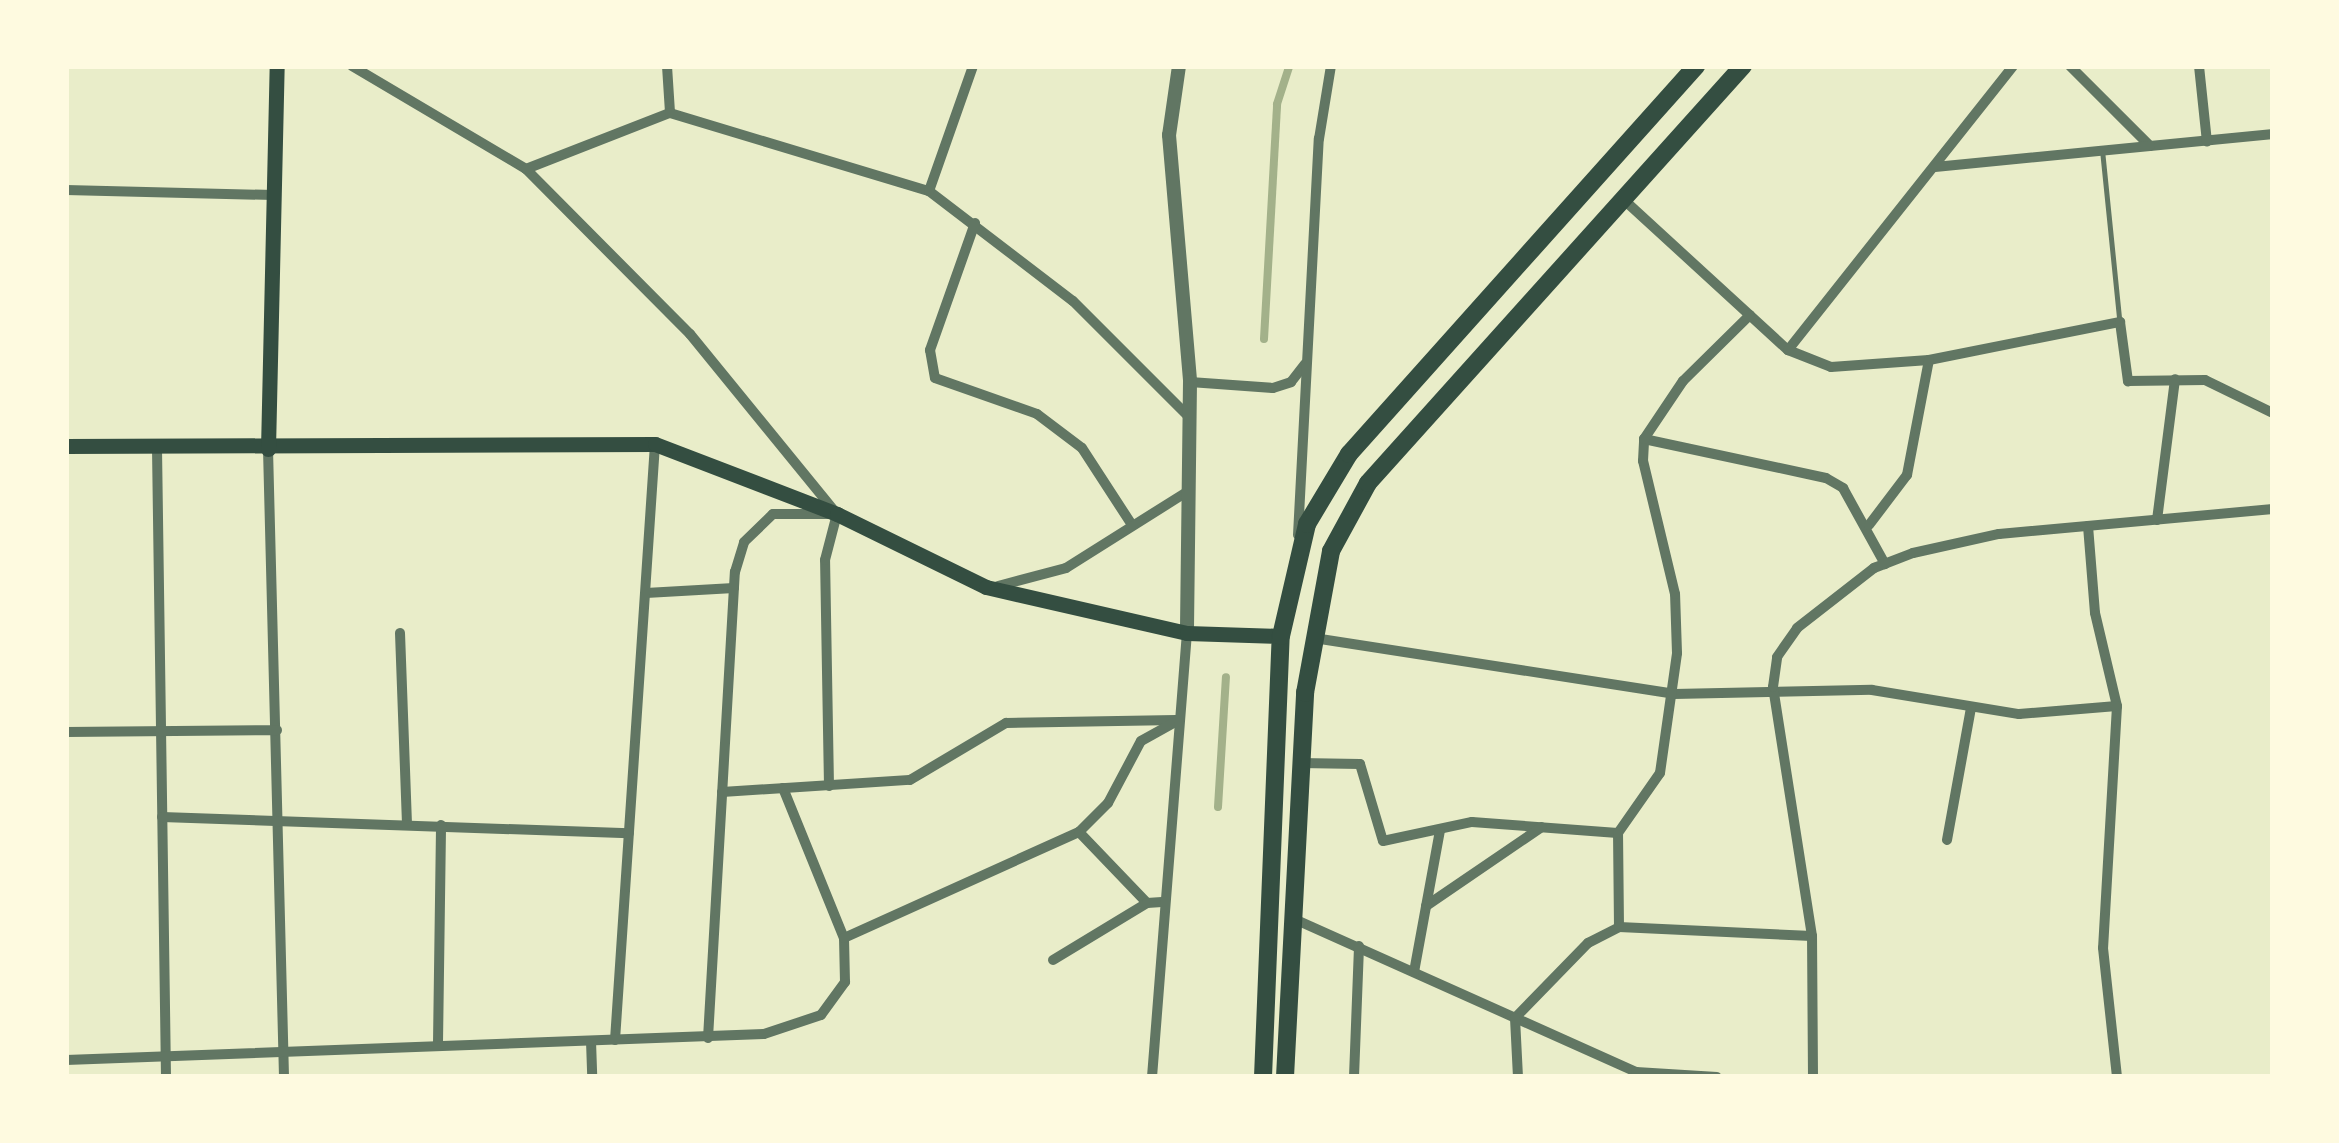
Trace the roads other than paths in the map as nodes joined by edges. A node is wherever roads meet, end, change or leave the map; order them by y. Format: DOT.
graph roads {
  1 [pos="277,66"];
  2 [pos="352,66"];
  3 [pos="667,66"];
  4 [pos="973,66"];
  5 [pos="1179,66"];
  6 [pos="1331,66"];
  7 [pos="1696,66"];
  8 [pos="1743,66"];
  9 [pos="2013,66"];
  10 [pos="2070,66"];
  11 [pos="2199,66"];
  12 [pos="670,113"];
  13 [pos="2273,134"];
  14 [pos="2207,142"];
  15 [pos="2150,146"];
  16 [pos="2103,151"];
  17 [pos="1935,167"];
  18 [pos="526,170"];
  19 [pos="66,190"];
  20 [pos="929,191"];
  21 [pos="274,195"];
  22 [pos="1623,198"];
  23 [pos="975,223"];
  24 [pos="1750,315"];
  25 [pos="2120,322"];
  26 [pos="1788,350"];
  27 [pos="1928,360"];
  28 [pos="1307,362"];
  29 [pos="2175,379"];
  30 [pos="1190,382"];
  31 [pos="2273,413"];
  32 [pos="1189,416"];
  33 [pos="1644,439"];
  34 [pos="655,444"];
  35 [pos="66,446"];
  36 [pos="158,448"];
  37 [pos="268,449"];
  38 [pos="1185,493"];
  39 [pos="2273,509"];
  40 [pos="837,514"];
  41 [pos="2157,520"];
  42 [pos="1130,522"];
  43 [pos="1869,525"];
  44 [pos="2088,526"];
  45 [pos="1297,557"];
  46 [pos="1885,564"];
  47 [pos="986,586"];
  48 [pos="734,588"];
  49 [pos="646,593"];
  50 [pos="400,633"];
  51 [pos="1187,633"];
  52 [pos="1280,636"];
  53 [pos="1313,638"];
  54 [pos="1773,686"];
  55 [pos="1305,693"];
  56 [pos="1674,694"];
  57 [pos="2117,706"];
  58 [pos="1971,708"];
  59 [pos="1179,720"];
  60 [pos="277,730"];
  61 [pos="66,732"];
  62 [pos="161,735"];
  63 [pos="1300,764"];
  64 [pos="829,786"];
  65 [pos="783,788"];
  66 [pos="722,792"];
  67 [pos="163,817"];
  68 [pos="278,818"];
  69 [pos="407,824"];
  70 [pos="441,825"];
  71 [pos="1542,827"];
  72 [pos="1440,831"];
  73 [pos="1079,832"];
  74 [pos="629,833"];
  75 [pos="1618,833"];
  76 [pos="1947,840"];
  77 [pos="1162,902"];
  78 [pos="1148,903"];
  79 [pos="1426,905"];
  80 [pos="1292,918"];
  81 [pos="1619,927"];
  82 [pos="1813,936"];
  83 [pos="844,938"];
  84 [pos="1359,946"];
  85 [pos="1053,960"];
  86 [pos="1414,972"];
  87 [pos="1515,1018"];
  88 [pos="708,1038"];
  89 [pos="615,1040"];
  90 [pos="591,1041"];
  91 [pos="439,1042"];
  92 [pos="280,1048"];
  93 [pos="166,1057"];
  94 [pos="66,1060"];
  95 [pos="166,1077"];
  96 [pos="284,1077"];
  97 [pos="592,1077"];
  98 [pos="1152,1077"];
  99 [pos="1263,1077"];
  100 [pos="1285,1077"];
  101 [pos="1354,1077"];
  102 [pos="1518,1077"];
  103 [pos="1717,1077"];
  104 [pos="1813,1077"];
  105 [pos="2117,1077"];
  1 -- 21 [label="main road"];
  2 -- 18 [label="street"];
  3 -- 12 [label="street"];
  4 -- 20 [label="street"];
  5 -- 30 [label="street"];
  6 -- 28 [label="street"];
  7 -- 45 [label="highway"];
  8 -- 22 [label="highway"];
  9 -- 17 [label="street"];
  10 -- 15 [label="street"];
  11 -- 14 [label="street"];
  12 -- 18 [label="street"];
  12 -- 20 [label="street"];
  13 -- 14 [label="street"];
  14 -- 15 [label="street"];
  15 -- 16 [label="street"];
  16 -- 17 [label="street"];
  16 -- 25 [label="lane"];
  17 -- 26 [label="street"];
  18 -- 40 [label="street"];
  19 -- 21 [label="street"];
  20 -- 23 [label="street"];
  21 -- 37 [label="main road"];
  22 -- 24 [label="street"];
  22 -- 53 [label="highway"];
  23 -- 32 [label="street"];
  23 -- 42 [label="street"];
  24 -- 26 [label="street"];
  24 -- 33 [label="street"];
  25 -- 27 [label="street"];
  25 -- 29 [label="street"];
  26 -- 27 [label="street"];
  27 -- 43 [label="street"];
  28 -- 30 [label="street"];
  28 -- 45 [label="street"];
  29 -- 31 [label="street"];
  29 -- 41 [label="street"];
  30 -- 32 [label="street"];
  32 -- 38 [label="street"];
  33 -- 43 [label="street"];
  33 -- 56 [label="street"];
  34 -- 37 [label="main road"];
  34 -- 40 [label="main road"];
  34 -- 49 [label="street"];
  35 -- 36 [label="main road"];
  36 -- 37 [label="main road"];
  36 -- 62 [label="street"];
  37 -- 60 [label="street"];
  38 -- 42 [label="street"];
  38 -- 51 [label="street"];
  39 -- 41 [label="street"];
  40 -- 47 [label="main road"];
  40 -- 48 [label="street"];
  40 -- 64 [label="street"];
  41 -- 44 [label="street"];
  42 -- 47 [label="street"];
  43 -- 46 [label="street"];
  44 -- 46 [label="street"];
  44 -- 57 [label="street"];
  45 -- 52 [label="highway"];
  46 -- 54 [label="street"];
  47 -- 51 [label="main road"];
  48 -- 49 [label="street"];
  48 -- 66 [label="street"];
  49 -- 74 [label="street"];
  50 -- 69 [label="street"];
  51 -- 52 [label="main road"];
  51 -- 59 [label="street"];
  52 -- 55 [label="highway"];
  52 -- 99 [label="highway"];
  53 -- 55 [label="highway"];
  53 -- 56 [label="street"];
  54 -- 56 [label="street"];
  54 -- 58 [label="street"];
  54 -- 82 [label="street"];
  55 -- 63 [label="highway"];
  56 -- 75 [label="street"];
  57 -- 58 [label="street"];
  57 -- 105 [label="street"];
  58 -- 76 [label="street"];
  59 -- 64 [label="street"];
  59 -- 73 [label="street"];
  59 -- 77 [label="street"];
  60 -- 62 [label="street"];
  60 -- 68 [label="street"];
  61 -- 62 [label="street"];
  62 -- 67 [label="street"];
  63 -- 72 [label="street"];
  63 -- 80 [label="highway"];
  64 -- 65 [label="street"];
  65 -- 66 [label="street"];
  65 -- 83 [label="street"];
  66 -- 88 [label="street"];
  67 -- 68 [label="street"];
  67 -- 93 [label="street"];
  68 -- 69 [label="street"];
  68 -- 92 [label="street"];
  69 -- 70 [label="street"];
  70 -- 74 [label="street"];
  70 -- 91 [label="street"];
  71 -- 72 [label="street"];
  71 -- 75 [label="street"];
  71 -- 79 [label="street"];
  72 -- 79 [label="street"];
  73 -- 78 [label="street"];
  73 -- 83 [label="street"];
  74 -- 89 [label="street"];
  75 -- 81 [label="street"];
  77 -- 78 [label="street"];
  77 -- 98 [label="street"];
  78 -- 85 [label="street"];
  79 -- 86 [label="street"];
  80 -- 84 [label="street"];
  80 -- 100 [label="highway"];
  81 -- 82 [label="street"];
  81 -- 87 [label="street"];
  82 -- 104 [label="street"];
  83 -- 88 [label="street"];
  84 -- 86 [label="street"];
  84 -- 101 [label="street"];
  86 -- 87 [label="street"];
  87 -- 102 [label="street"];
  87 -- 103 [label="street"];
  88 -- 89 [label="street"];
  89 -- 90 [label="street"];
  90 -- 91 [label="street"];
  90 -- 97 [label="street"];
  91 -- 92 [label="street"];
  92 -- 93 [label="street"];
  92 -- 96 [label="street"];
  93 -- 94 [label="street"];
  93 -- 95 [label="street"];
}
